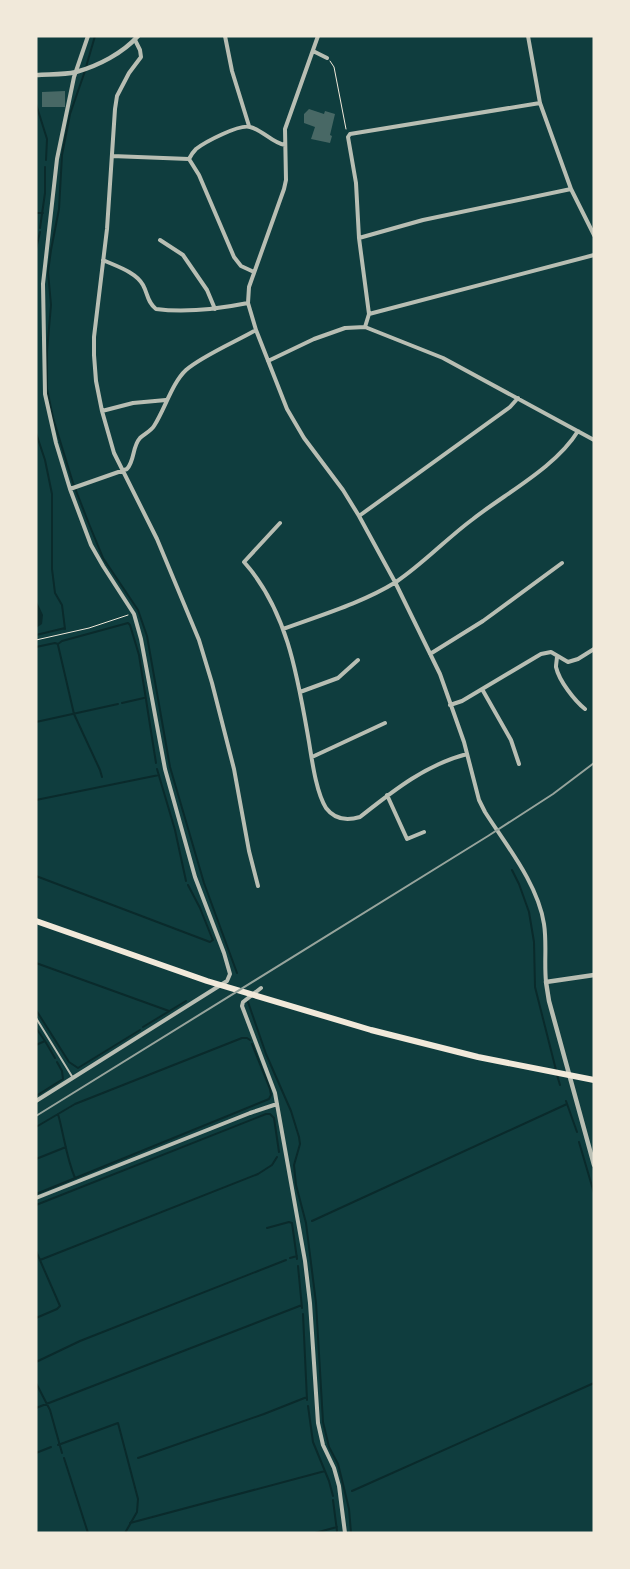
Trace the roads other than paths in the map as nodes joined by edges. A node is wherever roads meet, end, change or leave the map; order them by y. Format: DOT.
graph roads {
  1 [pos="88,36"];
  2 [pos="225,36"];
  3 [pos="318,36"];
  4 [pos="528,36"];
  5 [pos="136,38"];
  6 [pos="313,51"];
  7 [pos="327,58"];
  8 [pos="75,72"];
  9 [pos="36,75"];
  10 [pos="540,103"];
  11 [pos="249,126"];
  12 [pos="285,145"];
  13 [pos="112,156"];
  14 [pos="189,159"];
  15 [pos="571,189"];
  16 [pos="594,235"];
  17 [pos="359,238"];
  18 [pos="160,240"];
  19 [pos="594,255"];
  20 [pos="103,260"];
  21 [pos="254,272"];
  22 [pos="248,303"];
  23 [pos="215,309"];
  24 [pos="369,314"];
  25 [pos="365,327"];
  26 [pos="256,330"];
  27 [pos="268,361"];
  28 [pos="518,398"];
  29 [pos="166,400"];
  30 [pos="102,411"];
  31 [pos="578,431"];
  32 [pos="594,440"];
  33 [pos="122,472"];
  34 [pos="70,489"];
  35 [pos="359,516"];
  36 [pos="280,523"];
  37 [pos="562,563"];
  38 [pos="395,582"];
  39 [pos="283,629"];
  40 [pos="594,649"];
  41 [pos="430,654"];
  42 [pos="557,656"];
  43 [pos="358,660"];
  44 [pos="482,689"];
  45 [pos="300,692"];
  46 [pos="450,705"];
  47 [pos="586,709"];
  48 [pos="385,723"];
  49 [pos="467,754"];
  50 [pos="312,757"];
  51 [pos="519,764"];
  52 [pos="387,795"];
  53 [pos="424,832"];
  54 [pos="258,886"];
  55 [pos="36,921"];
  56 [pos="594,975"];
  57 [pos="546,982"];
  58 [pos="260,988"];
  59 [pos="36,1018"];
  60 [pos="73,1078"];
  61 [pos="591,1079"];
  62 [pos="36,1101"];
  63 [pos="277,1104"];
  64 [pos="594,1165"];
  65 [pos="36,1198"];
  66 [pos="345,1533"];
  1 -- 8 [label="street"];
  2 -- 11 [label="street"];
  3 -- 6 [label="street"];
  4 -- 10 [label="street"];
  5 -- 8 [label="street"];
  5 -- 13 [label="street"];
  6 -- 7 [label="street"];
  6 -- 12 [label="street"];
  8 -- 9 [label="street"];
  8 -- 34 [label="street"];
  10 -- 15 [label="street"];
  10 -- 17 [label="street"];
  11 -- 12 [label="street"];
  11 -- 14 [label="street"];
  12 -- 21 [label="street"];
  13 -- 14 [label="street"];
  13 -- 20 [label="street"];
  14 -- 21 [label="street"];
  15 -- 16 [label="street"];
  15 -- 17 [label="street"];
  17 -- 24 [label="street"];
  18 -- 23 [label="street"];
  19 -- 24 [label="street"];
  20 -- 23 [label="street"];
  20 -- 30 [label="street"];
  21 -- 22 [label="street"];
  22 -- 23 [label="street"];
  22 -- 26 [label="street"];
  24 -- 25 [label="street"];
  25 -- 27 [label="street"];
  25 -- 28 [label="street"];
  26 -- 27 [label="street"];
  26 -- 29 [label="street"];
  27 -- 35 [label="street"];
  28 -- 31 [label="street"];
  28 -- 35 [label="street"];
  29 -- 30 [label="street"];
  29 -- 33 [label="street"];
  30 -- 33 [label="street"];
  31 -- 32 [label="street"];
  31 -- 38 [label="street"];
  33 -- 34 [label="street"];
  33 -- 54 [label="street"];
  34 -- 60 [label="street"];
  35 -- 38 [label="street"];
  36 -- 39 [label="street"];
  37 -- 41 [label="street"];
  38 -- 39 [label="street"];
  38 -- 41 [label="street"];
  39 -- 45 [label="street"];
  40 -- 42 [label="street"];
  41 -- 46 [label="street"];
  42 -- 44 [label="street"];
  42 -- 47 [label="street"];
  43 -- 45 [label="street"];
  44 -- 46 [label="street"];
  44 -- 51 [label="street"];
  45 -- 50 [label="street"];
  46 -- 49 [label="street"];
  48 -- 50 [label="street"];
  49 -- 52 [label="street"];
  49 -- 57 [label="street"];
  50 -- 52 [label="street"];
  52 -- 53 [label="street"];
  55 -- 61 [label="highway"];
  56 -- 57 [label="street"];
  57 -- 64 [label="street"];
  58 -- 63 [label="street"];
  59 -- 60 [label="lane"];
  60 -- 62 [label="street"];
  63 -- 65 [label="street"];
  63 -- 66 [label="street"];
}
